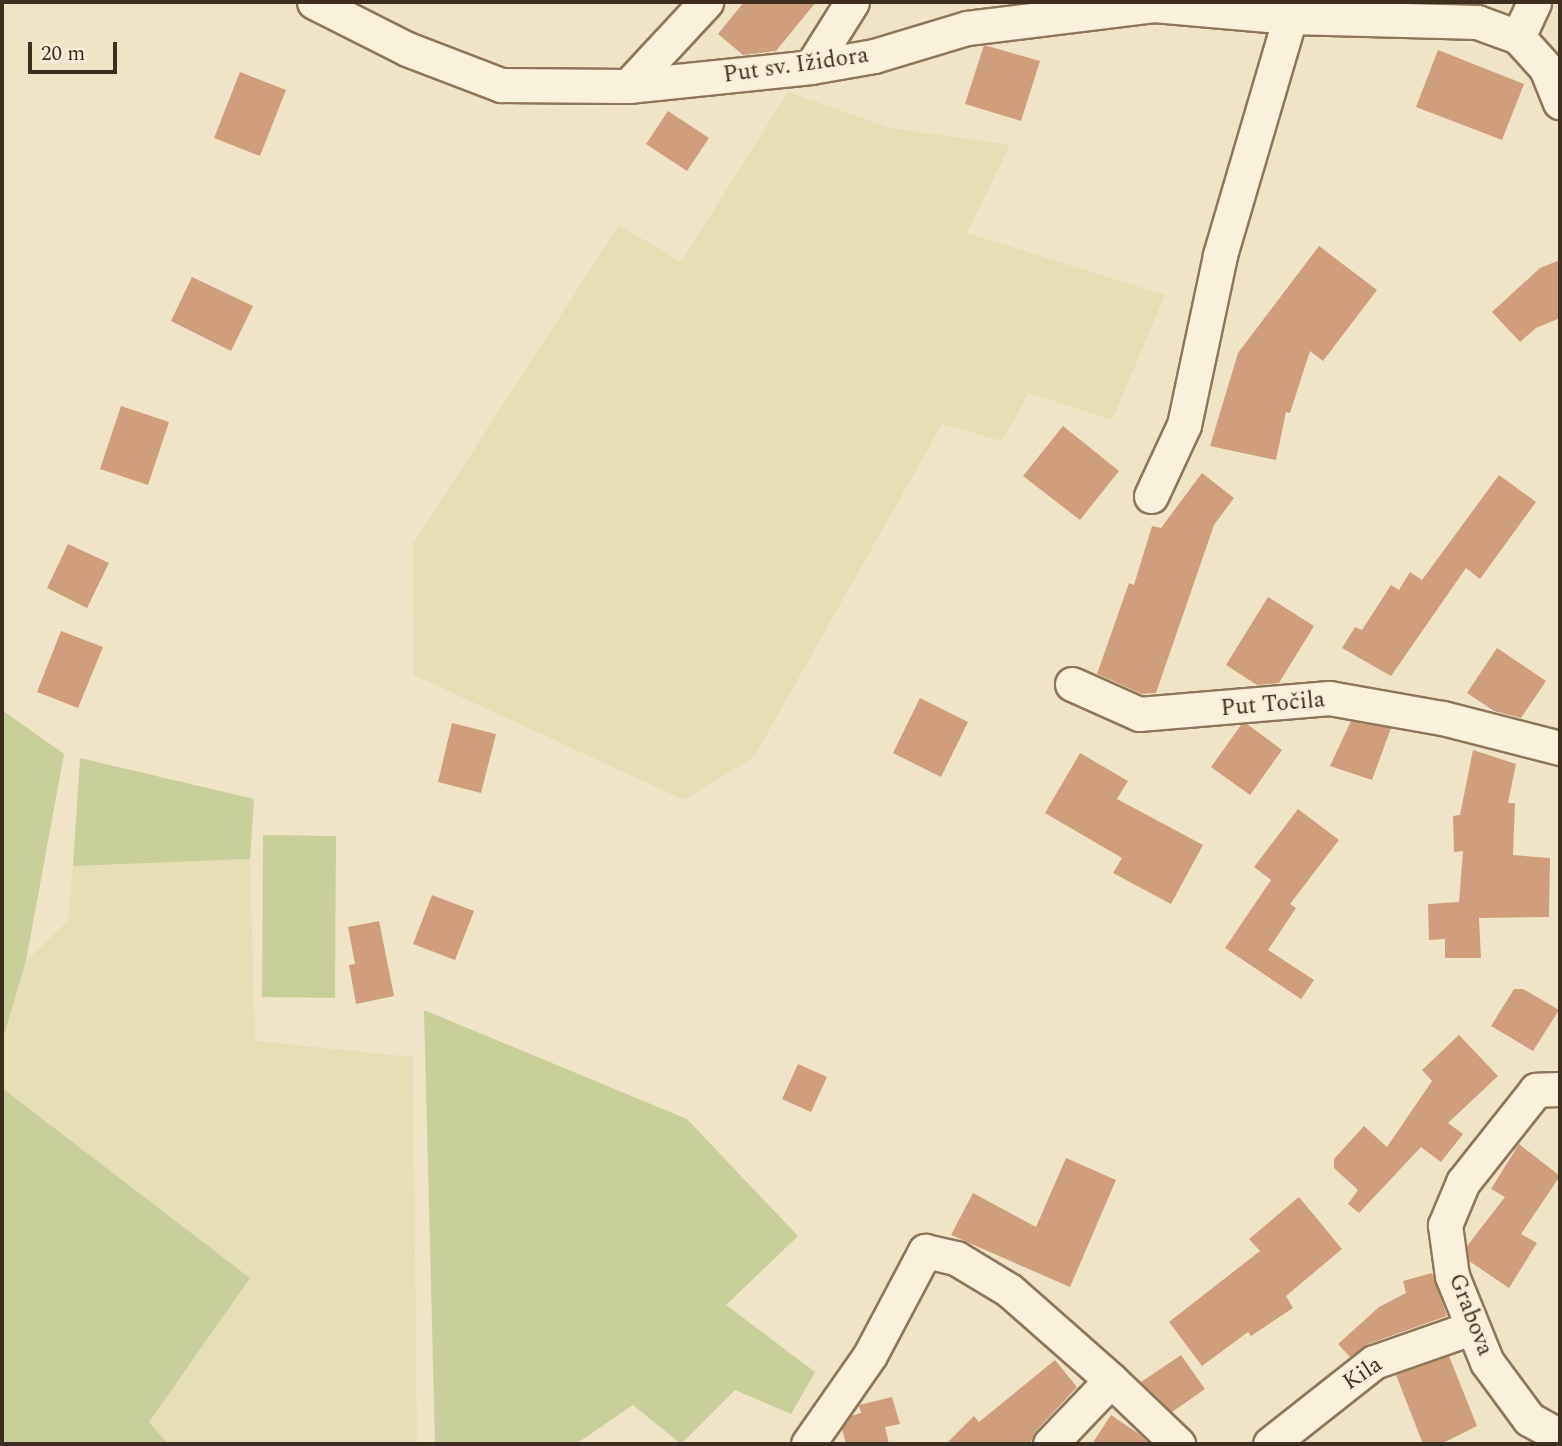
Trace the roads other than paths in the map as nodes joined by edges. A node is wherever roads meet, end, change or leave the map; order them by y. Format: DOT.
graph roads {
  1 [pos="314,2"];
  2 [pos="706,2"];
  3 [pos="852,2"];
  4 [pos="1534,2"];
  5 [pos="1290,17"];
  6 [pos="1518,37"];
  7 [pos="811,67"];
  8 [pos="628,86"];
  9 [pos="1560,102"];
  10 [pos="1151,496"];
  11 [pos="1072,684"];
  12 [pos="1560,748"];
  13 [pos="1560,1089"];
  14 [pos="1471,1328"];
  15 [pos="1111,1380"];
  16 [pos="1560,1436"];
  17 [pos="808,1444"];
  18 [pos="1050,1444"];
  19 [pos="1178,1444"];
  20 [pos="1270,1444"];
  1 -- 8 [label="street, Put sv. Ižidora"];
  2 -- 8 [label="street"];
  3 -- 7 [label="street"];
  4 -- 6 [label="street"];
  5 -- 6 [label="street, Put sv. Ižidora"];
  5 -- 7 [label="street, Put sv. Ižidora"];
  5 -- 10 [label="street"];
  6 -- 9 [label="street, Put sv. Ižidora"];
  7 -- 8 [label="street, Put sv. Ižidora"];
  11 -- 12 [label="street, Put Točila"];
  13 -- 14 [label="street, Grabova"];
  14 -- 16 [label="street, Grabova"];
  14 -- 20 [label="street, Kila"];
  15 -- 17 [label="street"];
  15 -- 18 [label="street"];
  15 -- 19 [label="street"];
}
